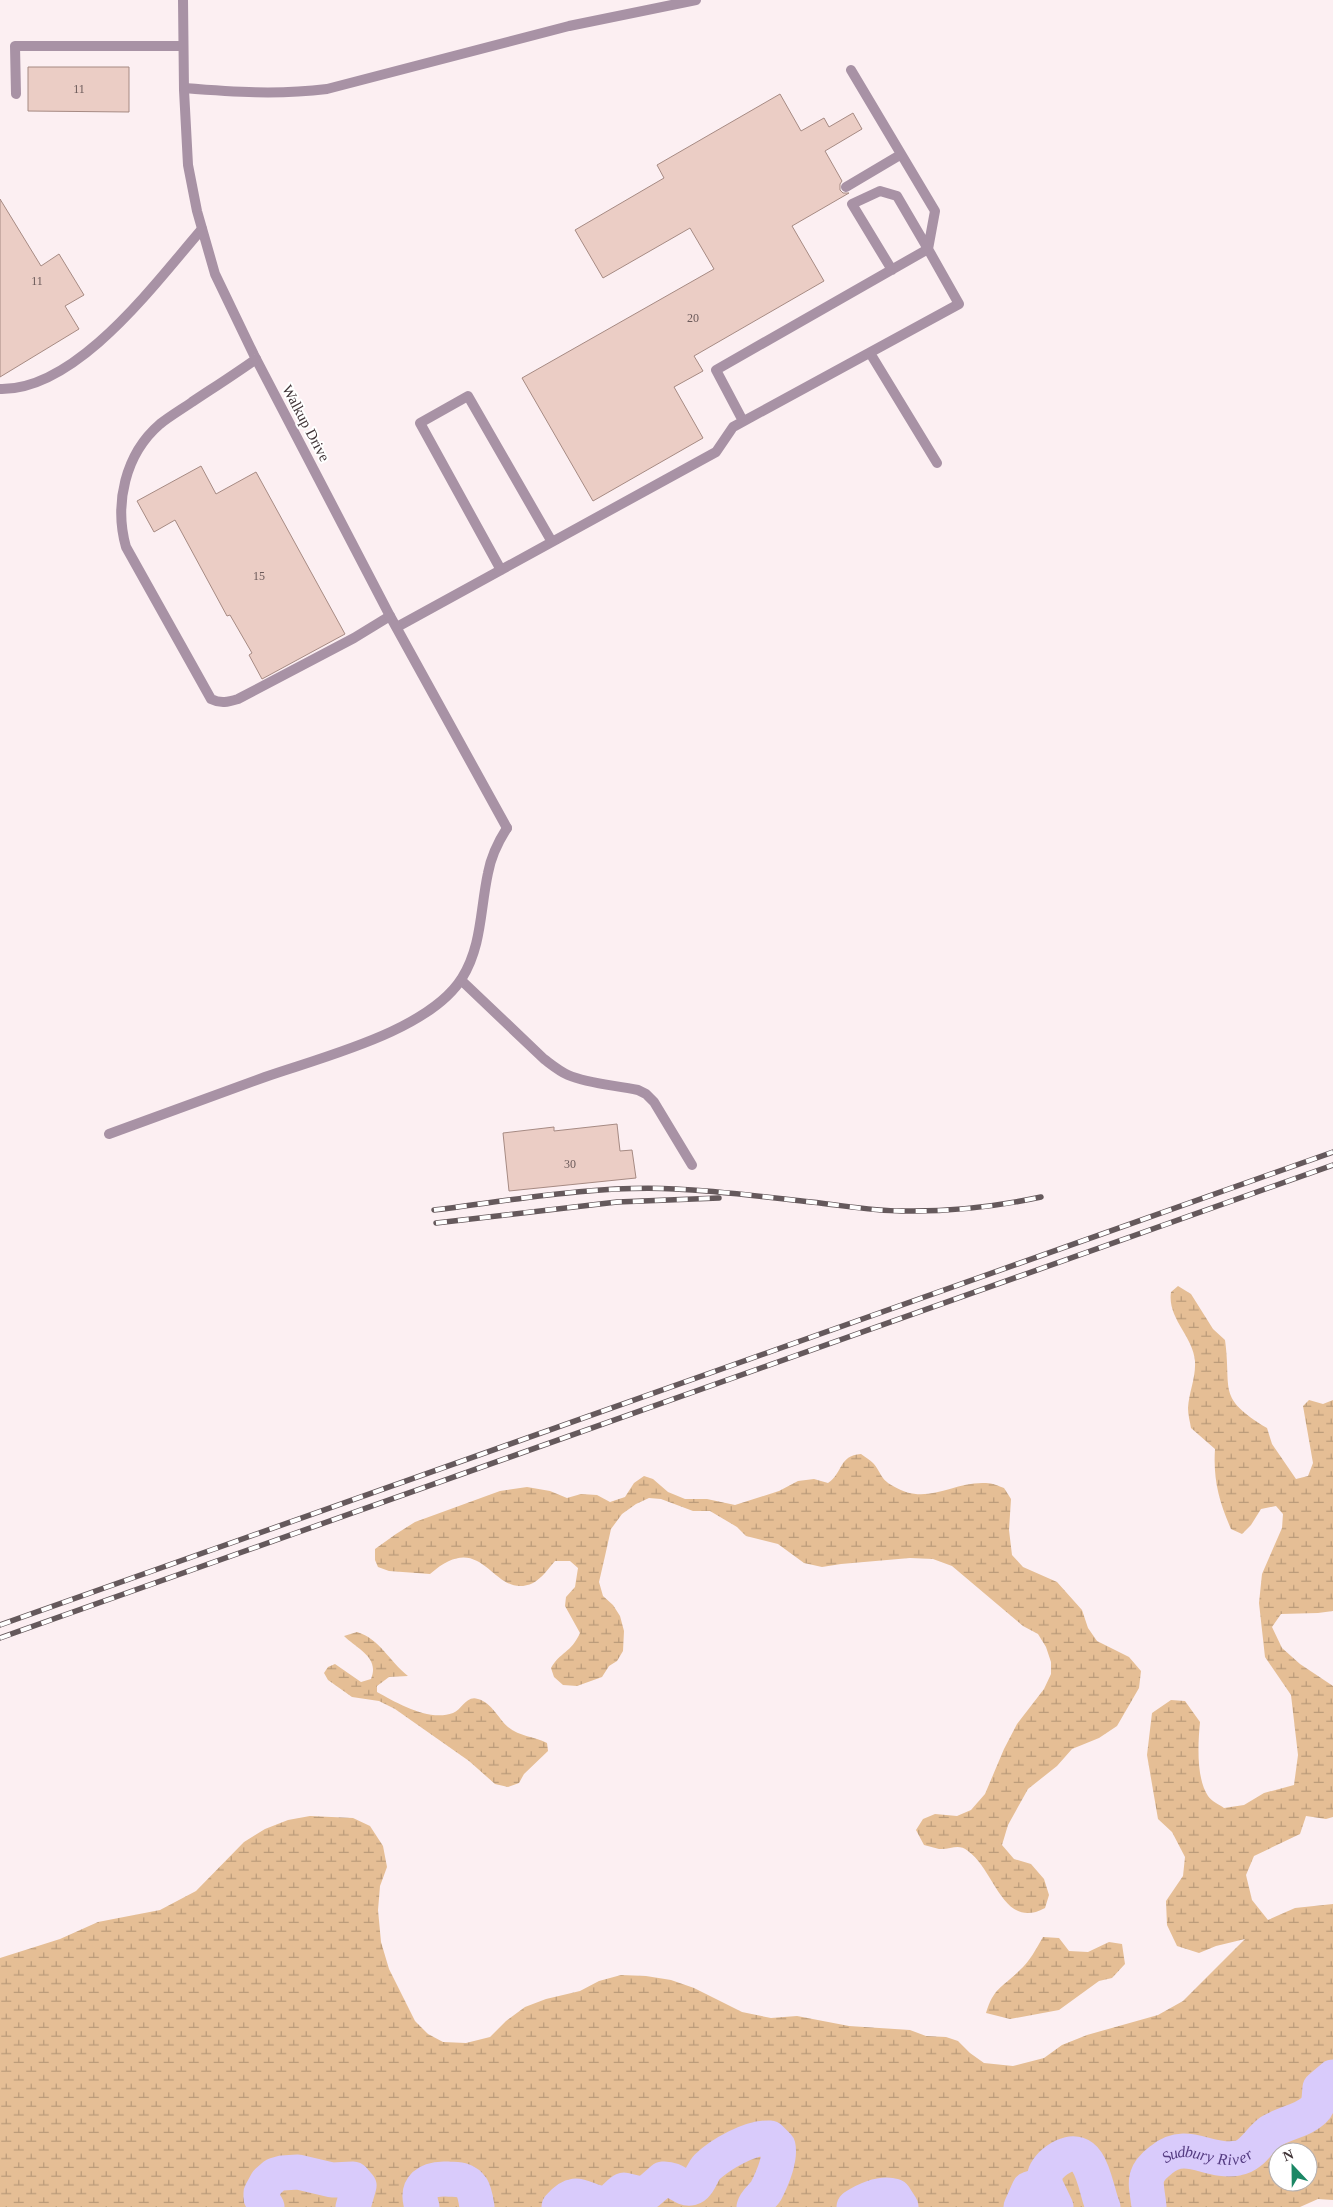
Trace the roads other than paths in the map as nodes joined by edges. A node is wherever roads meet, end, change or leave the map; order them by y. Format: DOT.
graph roads {
  1 [pos="183,0"];
  2 [pos="696,0"];
  3 [pos="183,46"];
  4 [pos="851,70"];
  5 [pos="184,88"];
  6 [pos="16,94"];
  7 [pos="900,155"];
  8 [pos="846,187"];
  9 [pos="202,229"];
  10 [pos="928,249"];
  11 [pos="892,270"];
  12 [pos="870,352"];
  13 [pos="256,359"];
  14 [pos="0,389"];
  15 [pos="743,422"];
  16 [pos="937,463"];
  17 [pos="552,542"];
  18 [pos="501,570"];
  19 [pos="390,616"];
  20 [pos="396,627"];
  21 [pos="461,980"];
  22 [pos="109,1134"];
  23 [pos="692,1166"];
  1 -- 3 [label="street, Walkup Drive"];
  2 -- 5 [label="street"];
  3 -- 5 [label="street, Walkup Drive"];
  3 -- 6 [label="street"];
  4 -- 7 [label="street"];
  5 -- 9 [label="street, Walkup Drive"];
  7 -- 8 [label="street"];
  7 -- 10 [label="street"];
  9 -- 13 [label="street, Walkup Drive"];
  9 -- 14 [label="street"];
  10 -- 11 [label="street"];
  10 -- 11 [label="street"];
  10 -- 12 [label="street"];
  11 -- 15 [label="street"];
  12 -- 15 [label="street"];
  12 -- 16 [label="street"];
  13 -- 19 [label="street, Walkup Drive"];
  13 -- 19 [label="street"];
  15 -- 17 [label="street"];
  17 -- 18 [label="street"];
  17 -- 18 [label="street"];
  18 -- 20 [label="street"];
  19 -- 20 [label="street, Walkup Drive"];
  20 -- 21 [label="street, Walkup Drive"];
  21 -- 22 [label="street"];
  21 -- 23 [label="street"];
}
